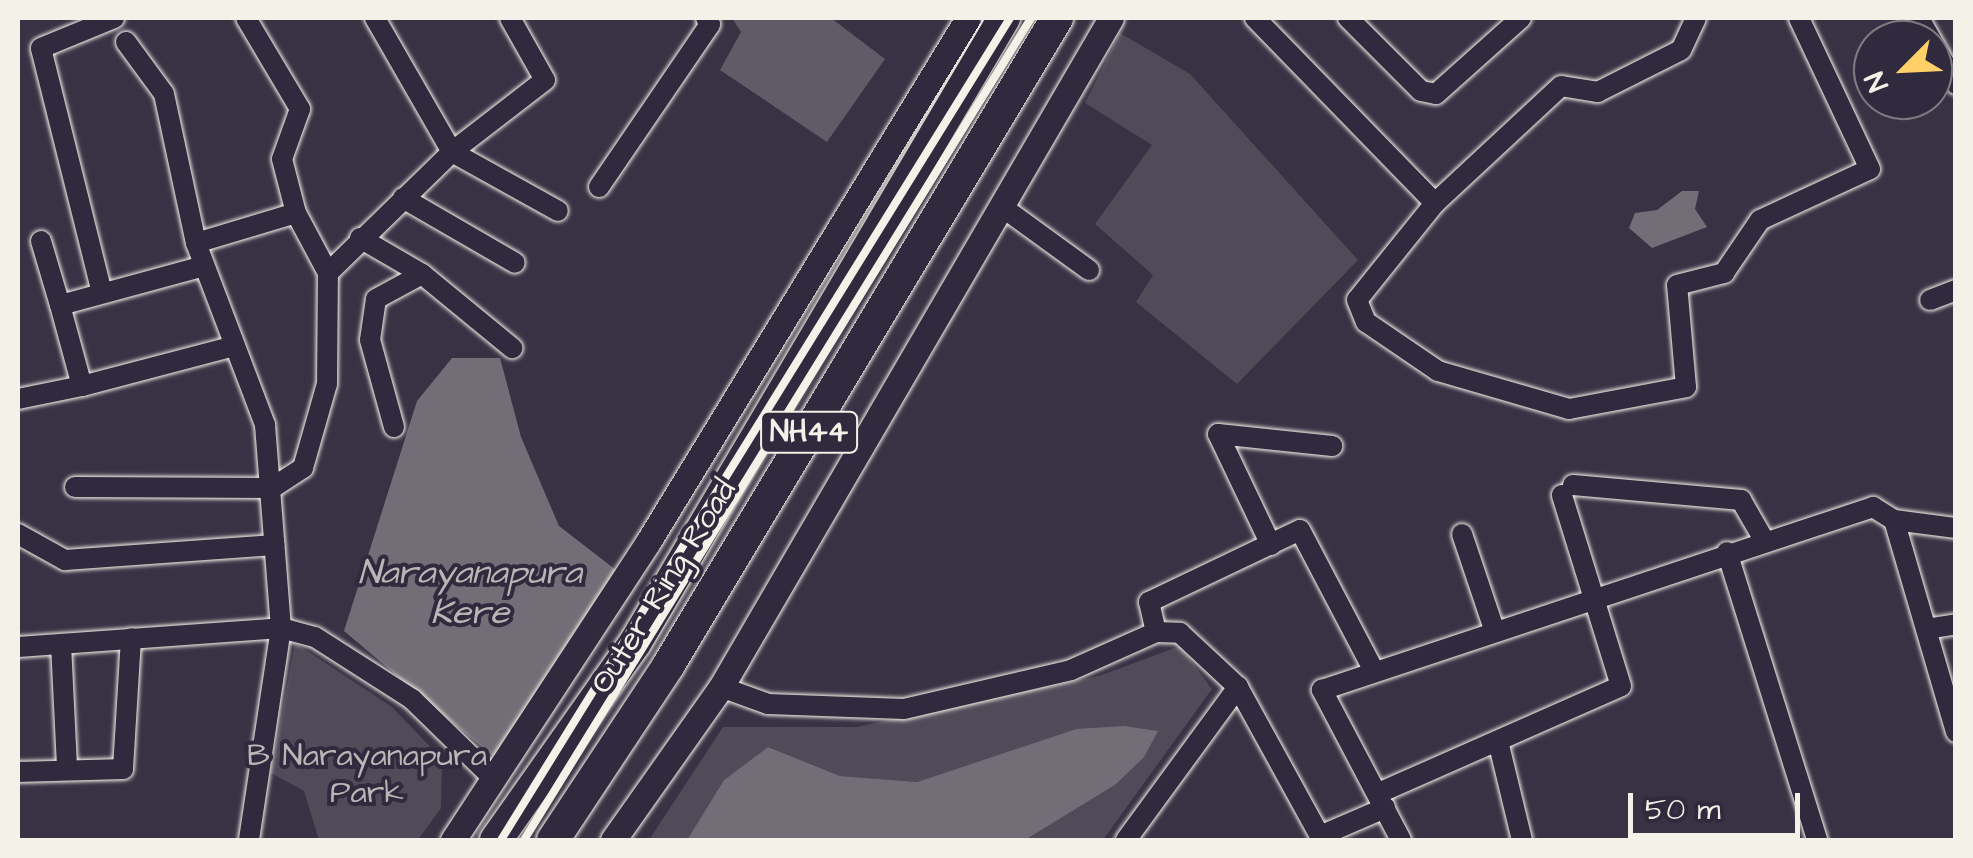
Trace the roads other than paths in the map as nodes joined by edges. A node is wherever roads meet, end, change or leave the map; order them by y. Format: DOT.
graph roads {
  1 [pos="114,18"];
  2 [pos="246,18"];
  3 [pos="375,18"];
  4 [pos="510,18"];
  5 [pos="706,18"];
  6 [pos="968,18"];
  7 [pos="1004,18"];
  8 [pos="1057,18"];
  9 [pos="1111,18"];
  10 [pos="1256,18"];
  11 [pos="1348,18"];
  12 [pos="1521,18"];
  13 [pos="1696,18"];
  14 [pos="1799,18"];
  15 [pos="126,42"];
  16 [pos="452,152"];
  17 [pos="599,187"];
  18 [pos="403,198"];
  19 [pos="1434,203"];
  20 [pos="1005,209"];
  21 [pos="558,211"];
  22 [pos="296,212"];
  23 [pos="360,238"];
  24 [pos="41,240"];
  25 [pos="196,243"];
  26 [pos="515,264"];
  27 [pos="204,266"];
  28 [pos="1089,270"];
  29 [pos="328,274"];
  30 [pos="422,274"];
  31 [pos="1956,290"];
  32 [pos="102,293"];
  33 [pos="1930,300"];
  34 [pos="60,305"];
  35 [pos="235,346"];
  36 [pos="512,348"];
  37 [pos="82,386"];
  38 [pos="18,400"];
  39 [pos="394,427"];
  40 [pos="1332,446"];
  41 [pos="75,486"];
  42 [pos="272,488"];
  43 [pos="1894,520"];
  44 [pos="1956,528"];
  45 [pos="18,534"];
  46 [pos="1462,534"];
  47 [pos="1764,540"];
  48 [pos="274,545"];
  49 [pos="1271,545"];
  50 [pos="1727,552"];
  51 [pos="1597,596"];
  52 [pos="1956,624"];
  53 [pos="281,628"];
  54 [pos="1494,629"];
  55 [pos="1926,629"];
  56 [pos="1156,632"];
  57 [pos="131,638"];
  58 [pos="62,644"];
  59 [pos="18,647"];
  60 [pos="1374,670"];
  61 [pos="721,688"];
  62 [pos="1238,688"];
  63 [pos="1956,732"];
  64 [pos="1498,742"];
  65 [pos="66,767"];
  66 [pos="18,772"];
  67 [pos="495,780"];
  68 [pos="1383,800"];
  69 [pos="1315,838"];
  70 [pos="249,840"];
  71 [pos="453,840"];
  72 [pos="496,840"];
  73 [pos="552,840"];
  74 [pos="613,840"];
  75 [pos="1126,840"];
  76 [pos="1401,840"];
  77 [pos="1522,840"];
  78 [pos="1817,840"];
  1 -- 32 [label="street"];
  2 -- 22 [label="street"];
  3 -- 16 [label="street"];
  4 -- 16 [label="street"];
  5 -- 17 [label="street"];
  6 -- 67 [label="street"];
  7 -- 72 [label="highway, Outer Ring Road / NH44"];
  8 -- 73 [label="highway, Outer Ring Road / NH44"];
  9 -- 20 [label="street"];
  10 -- 19 [label="street"];
  11 -- 12 [label="street"];
  13 -- 19 [label="street"];
  14 -- 19 [label="street"];
  15 -- 25 [label="street"];
  16 -- 18 [label="street"];
  16 -- 21 [label="street"];
  18 -- 23 [label="street"];
  18 -- 26 [label="street"];
  20 -- 28 [label="street"];
  20 -- 61 [label="street"];
  22 -- 25 [label="street"];
  22 -- 29 [label="street"];
  23 -- 29 [label="street"];
  23 -- 30 [label="street"];
  24 -- 34 [label="street"];
  25 -- 27 [label="street"];
  27 -- 32 [label="street"];
  27 -- 35 [label="street"];
  29 -- 42 [label="street"];
  30 -- 36 [label="street"];
  30 -- 39 [label="street"];
  31 -- 33 [label="street"];
  32 -- 34 [label="street"];
  34 -- 37 [label="street"];
  35 -- 37 [label="street"];
  35 -- 42 [label="street"];
  37 -- 38 [label="street"];
  40 -- 49 [label="street"];
  41 -- 42 [label="street"];
  42 -- 48 [label="street"];
  43 -- 44 [label="street"];
  43 -- 47 [label="street"];
  43 -- 55 [label="street"];
  45 -- 48 [label="street"];
  46 -- 54 [label="street"];
  47 -- 50 [label="street"];
  47 -- 51 [label="street"];
  48 -- 53 [label="street"];
  49 -- 56 [label="street"];
  49 -- 60 [label="street"];
  50 -- 51 [label="street"];
  50 -- 78 [label="street"];
  51 -- 54 [label="street"];
  51 -- 64 [label="street"];
  52 -- 55 [label="street"];
  53 -- 57 [label="street"];
  53 -- 67 [label="street"];
  53 -- 70 [label="street"];
  54 -- 60 [label="street"];
  55 -- 63 [label="street"];
  56 -- 61 [label="street"];
  56 -- 62 [label="street"];
  57 -- 58 [label="street"];
  57 -- 65 [label="street"];
  58 -- 59 [label="street"];
  58 -- 65 [label="street"];
  60 -- 68 [label="street"];
  61 -- 74 [label="street"];
  62 -- 69 [label="street"];
  62 -- 75 [label="street"];
  64 -- 68 [label="street"];
  64 -- 77 [label="street"];
  65 -- 66 [label="street"];
  67 -- 71 [label="street"];
  68 -- 69 [label="street"];
  68 -- 76 [label="street"];
}
